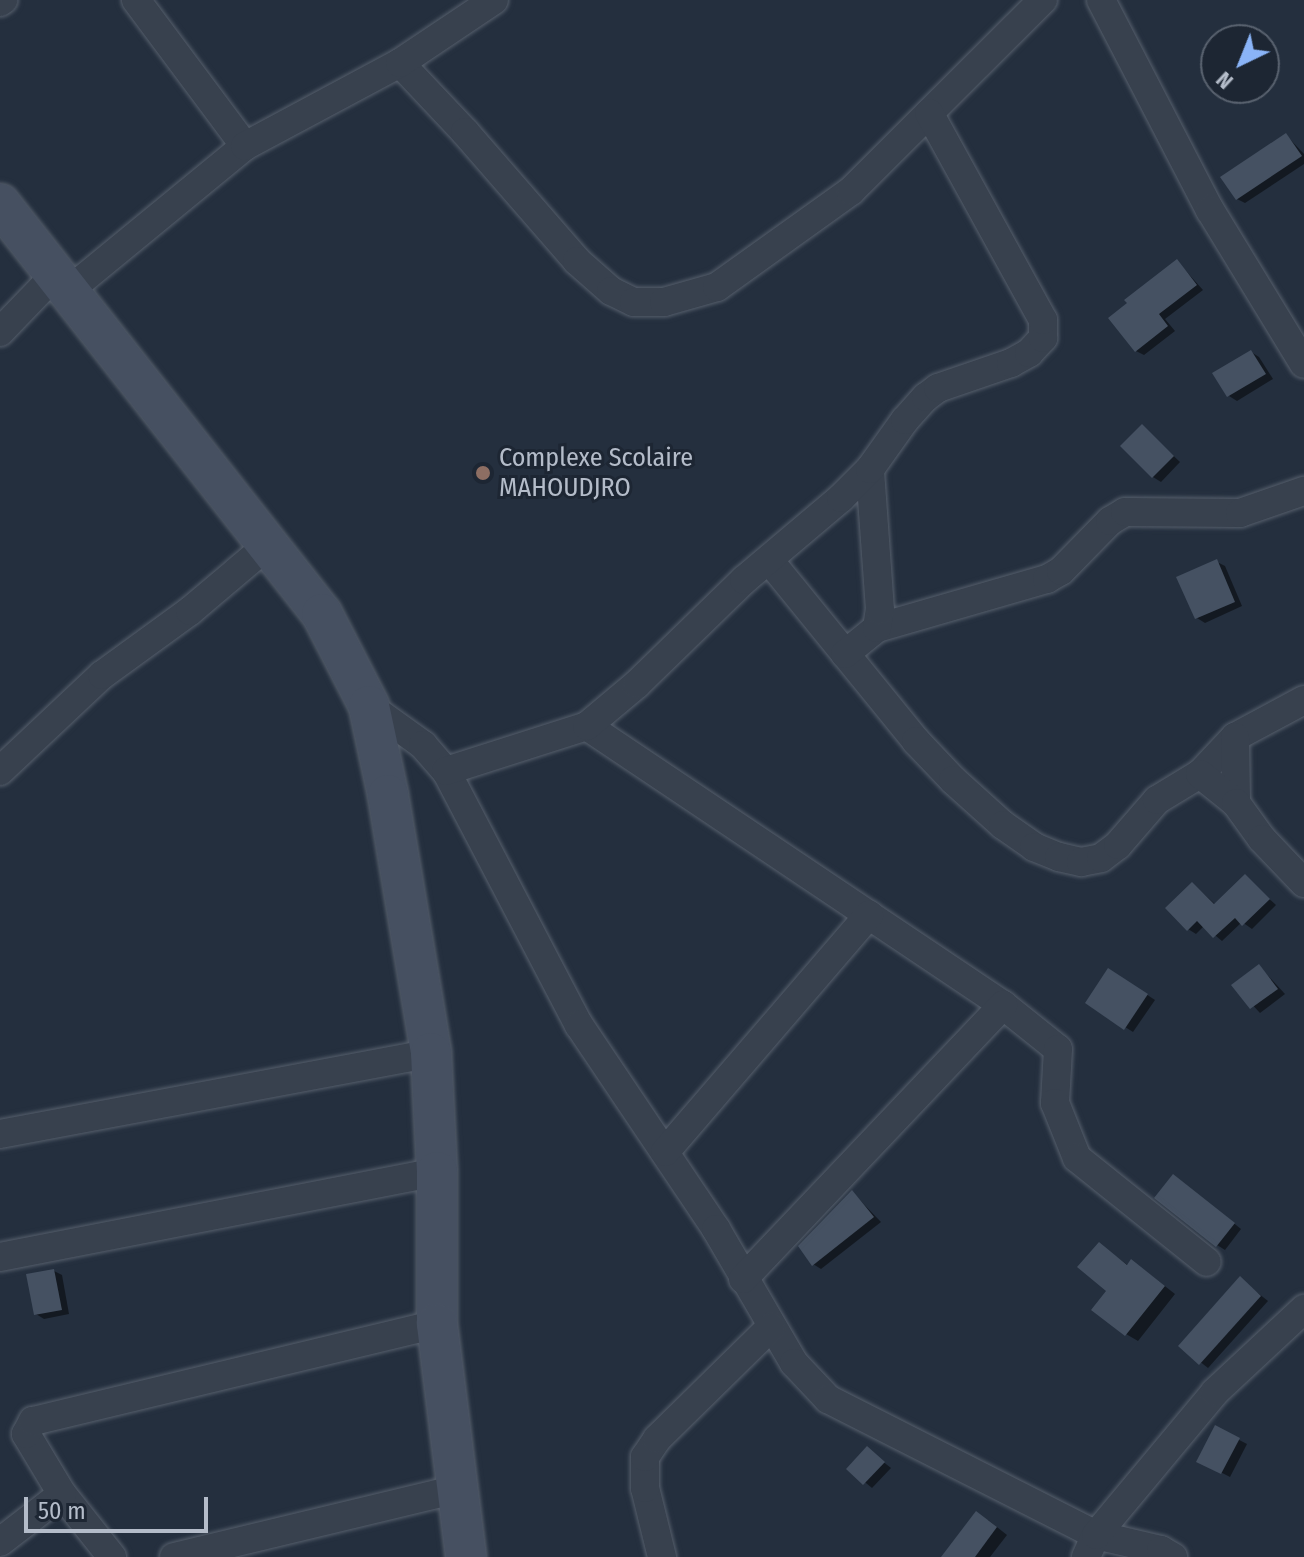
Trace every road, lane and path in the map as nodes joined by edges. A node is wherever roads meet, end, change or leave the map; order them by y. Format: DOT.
graph roads {
  1 [pos="136,0"];
  2 [pos="494,0"];
  3 [pos="1101,0"];
  4 [pos="1025,5"];
  5 [pos="400,63"];
  6 [pos="929,113"];
  7 [pos="245,146"];
  8 [pos="0,204"];
  9 [pos="60,285"];
  10 [pos="0,332"];
  11 [pos="1304,364"];
  12 [pos="870,469"];
  13 [pos="1304,491"];
  14 [pos="268,545"];
  15 [pos="769,560"];
  16 [pos="877,628"];
  17 [pos="845,654"];
  18 [pos="1304,700"];
  19 [pos="369,706"];
  20 [pos="587,726"];
  21 [pos="1235,737"];
  22 [pos="0,771"];
  23 [pos="446,771"];
  24 [pos="1200,774"];
  25 [pos="1236,803"];
  26 [pos="1304,883"];
  27 [pos="869,915"];
  28 [pos="1003,1005"];
  29 [pos="431,1053"];
  30 [pos="0,1134"];
  31 [pos="665,1152"];
  32 [pos="437,1172"];
  33 [pos="0,1257"];
  34 [pos="1207,1262"];
  35 [pos="743,1279"];
  36 [pos="1304,1309"];
  37 [pos="437,1324"];
  38 [pos="771,1327"];
  39 [pos="458,1489"];
  40 [pos="62,1494"];
  41 [pos="0,1542"];
  42 [pos="1091,1546"];
  43 [pos="112,1557"];
  44 [pos="174,1557"];
  45 [pos="466,1557"];
  46 [pos="662,1557"];
  47 [pos="1173,1557"];
  1 -- 7 [label="street"];
  2 -- 5 [label="street"];
  3 -- 11 [label="street"];
  4 -- 6 [label="street"];
  5 -- 6 [label="street"];
  5 -- 7 [label="street"];
  6 -- 12 [label="street"];
  7 -- 9 [label="street"];
  8 -- 9 [label="street"];
  9 -- 10 [label="street"];
  9 -- 14 [label="street"];
  12 -- 15 [label="street"];
  12 -- 16 [label="street"];
  13 -- 16 [label="street"];
  14 -- 19 [label="street"];
  14 -- 22 [label="street"];
  15 -- 17 [label="street"];
  15 -- 20 [label="street"];
  16 -- 17 [label="street"];
  17 -- 24 [label="street"];
  18 -- 21 [label="street"];
  19 -- 23 [label="street"];
  19 -- 29 [label="street"];
  20 -- 23 [label="street"];
  20 -- 27 [label="street"];
  21 -- 24 [label="street"];
  21 -- 25 [label="street"];
  23 -- 31 [label="street"];
  24 -- 25 [label="street"];
  25 -- 26 [label="street"];
  27 -- 28 [label="street"];
  27 -- 31 [label="street"];
  28 -- 34 [label="street"];
  28 -- 35 [label="street"];
  29 -- 30 [label="street"];
  29 -- 32 [label="street"];
  31 -- 35 [label="street"];
  32 -- 33 [label="street"];
  32 -- 37 [label="street"];
  35 -- 38 [label="street"];
  36 -- 42 [label="street"];
  37 -- 39 [label="street"];
  37 -- 40 [label="street"];
  38 -- 42 [label="street"];
  38 -- 46 [label="street"];
  39 -- 44 [label="street"];
  39 -- 45 [label="street"];
  40 -- 41 [label="street"];
  40 -- 43 [label="street"];
  42 -- 47 [label="street"];
}
